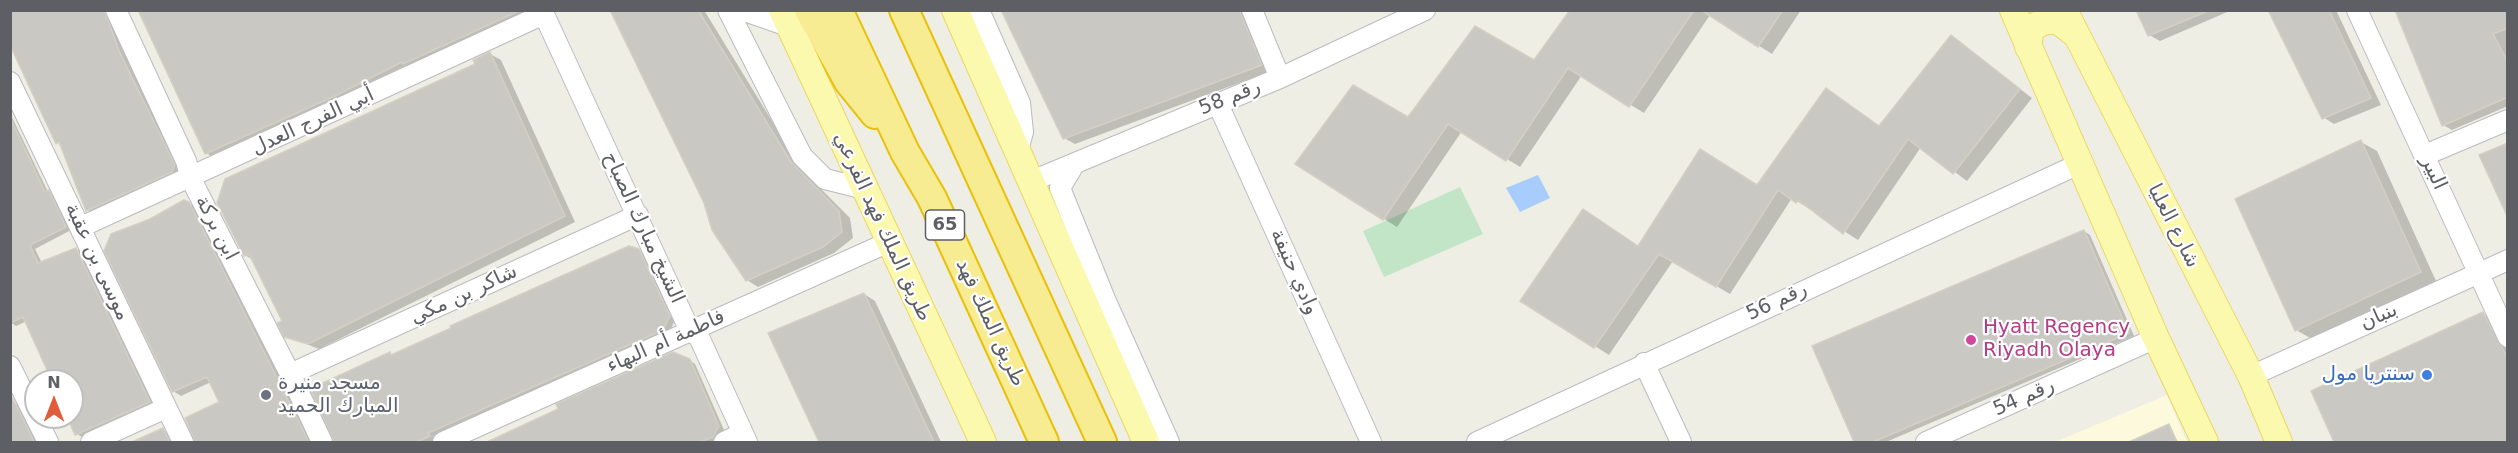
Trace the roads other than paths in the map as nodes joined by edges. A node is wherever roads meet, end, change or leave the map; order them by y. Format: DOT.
graph roads {
  1 [pos="116,10"];
  2 [pos="728,10"];
  3 [pos="742,10"];
  4 [pos="838,10"];
  5 [pos="955,10"];
  6 [pos="979,10"];
  7 [pos="1252,10"];
  8 [pos="1425,10"];
  9 [pos="2013,10"];
  10 [pos="2064,10"];
  11 [pos="2357,10"];
  12 [pos="543,12"];
  13 [pos="905,12"];
  14 [pos="793,16"];
  15 [pos="2075,34"];
  16 [pos="2028,47"];
  17 [pos="1280,78"];
  18 [pos="10,82"];
  19 [pos="1217,102"];
  20 [pos="2508,120"];
  21 [pos="1018,150"];
  22 [pos="904,152"];
  23 [pos="2425,155"];
  24 [pos="1075,163"];
  25 [pos="2079,164"];
  26 [pos="191,179"];
  27 [pos="1032,181"];
  28 [pos="865,189"];
  29 [pos="638,216"];
  30 [pos="81,227"];
  31 [pos="889,242"];
  32 [pos="2508,260"];
  33 [pos="2479,273"];
  34 [pos="690,331"];
  35 [pos="2508,337"];
  36 [pos="2156,338"];
  37 [pos="1644,363"];
  38 [pos="10,366"];
  39 [pos="290,374"];
  40 [pos="2251,376"];
  41 [pos="166,408"];
  42 [pos="745,438"];
  43 [pos="48,442"];
  44 [pos="91,442"];
  45 [pos="183,442"];
  46 [pos="322,442"];
  47 [pos="442,442"];
  48 [pos="724,442"];
  49 [pos="983,442"];
  50 [pos="1044,442"];
  51 [pos="1102,442"];
  52 [pos="1146,442"];
  53 [pos="1169,442"];
  54 [pos="1371,442"];
  55 [pos="1477,442"];
  56 [pos="1681,442"];
  57 [pos="1926,442"];
  58 [pos="2205,442"];
  59 [pos="2279,442"];
  1 -- 26 [label="street, ابن بركة"];
  2 -- 28 [label="street"];
  3 -- 14 [label="street"];
  4 -- 22 [label="highway, طريق الملك فهد / 65"];
  5 -- 21 [label="main road"];
  6 -- 21 [label="street"];
  7 -- 17 [label="street"];
  8 -- 17 [label="street, رقم 58"];
  9 -- 16 [label="main road"];
  10 -- 15 [label="main road, شارع العليا"];
  11 -- 23 [label="street, البير"];
  12 -- 26 [label="street, أبي الفرج العدل"];
  12 -- 29 [label="street, الشيخ مبارك الصباح"];
  13 -- 51 [label="highway, 65"];
  14 -- 22 [label="highway"];
  14 -- 28 [label="main road, طريق الملك فهد الفرعي"];
  15 -- 16 [label="main road"];
  15 -- 40 [label="main road, شارع العليا"];
  16 -- 25 [label="main road"];
  17 -- 19 [label="street, رقم 58"];
  18 -- 30 [label="street, موسى بن عقبة"];
  19 -- 24 [label="street, رقم 58"];
  19 -- 54 [label="street, وادي حنيفة"];
  20 -- 23 [label="street"];
  21 -- 27 [label="main road"];
  22 -- 50 [label="highway, طريق الملك فهد / 65"];
  23 -- 33 [label="street, البير"];
  24 -- 27 [label="street, رقم 58"];
  24 -- 53 [label="street"];
  25 -- 36 [label="main road"];
  25 -- 37 [label="street, رقم 56"];
  26 -- 30 [label="street, أبي الفرج العدل"];
  26 -- 39 [label="street, ابن بركة"];
  27 -- 52 [label="main road"];
  28 -- 31 [label="main road, طريق الملك فهد الفرعي"];
  29 -- 34 [label="street, الشيخ مبارك الصباح"];
  29 -- 39 [label="street, شاكر بن مكي"];
  30 -- 41 [label="street, موسى بن عقبة"];
  31 -- 34 [label="street, فاطمة أم البهاء"];
  31 -- 49 [label="main road, طريق الملك فهد الفرعي"];
  32 -- 33 [label="street, بنبان"];
  33 -- 35 [label="street, البير"];
  33 -- 40 [label="street, بنبان"];
  34 -- 42 [label="street, الشيخ مبارك الصباح"];
  34 -- 47 [label="street, فاطمة أم البهاء"];
  36 -- 57 [label="street, رقم 54"];
  36 -- 58 [label="main road"];
  37 -- 55 [label="street, رقم 56"];
  37 -- 56 [label="street"];
  38 -- 43 [label="street"];
  39 -- 46 [label="street, ابن بركة"];
  40 -- 59 [label="main road, شارع العليا"];
  41 -- 44 [label="street"];
  41 -- 45 [label="street, موسى بن عقبة"];
  42 -- 48 [label="street"];
}
